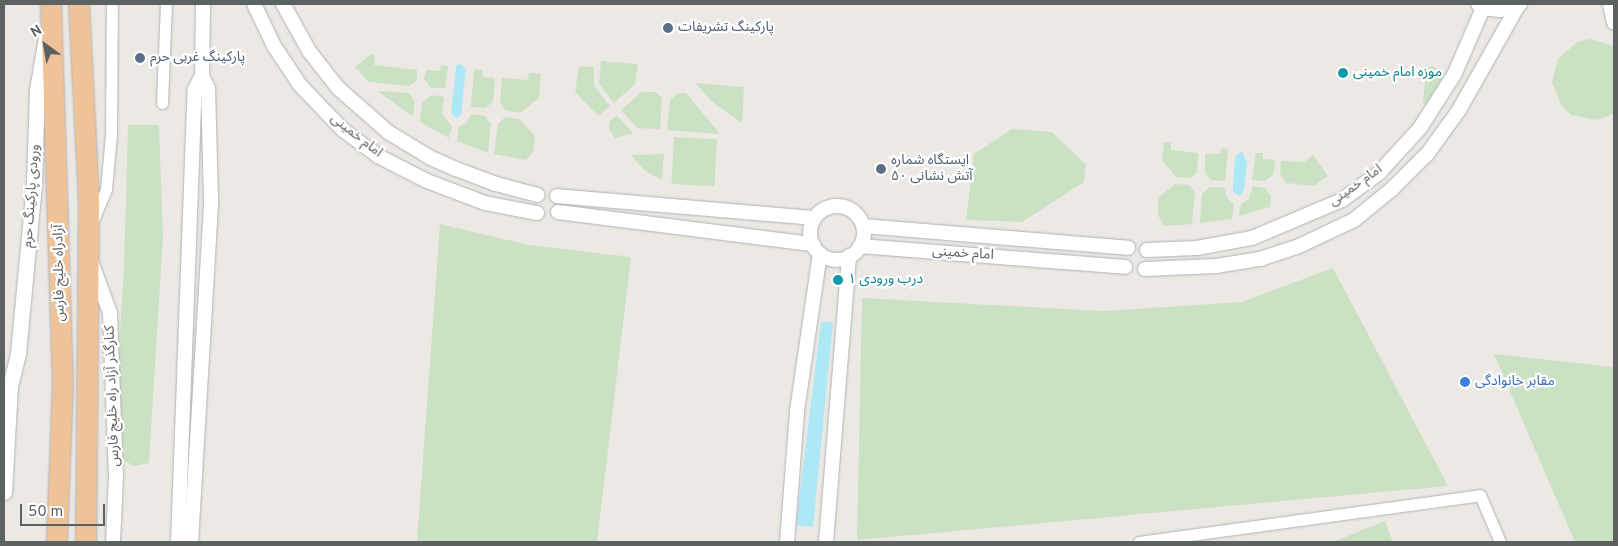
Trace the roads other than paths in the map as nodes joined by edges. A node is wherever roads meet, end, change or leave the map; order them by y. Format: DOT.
graph roads {
  1 [pos="51,4"];
  2 [pos="79,4"];
  3 [pos="112,4"];
  4 [pos="166,4"];
  5 [pos="203,4"];
  6 [pos="254,4"];
  7 [pos="283,4"];
  8 [pos="1520,4"];
  9 [pos="1610,4"];
  10 [pos="1480,6"];
  11 [pos="1614,23"];
  12 [pos="202,76"];
  13 [pos="162,103"];
  14 [pos="538,194"];
  15 [pos="557,196"];
  16 [pos="558,212"];
  17 [pos="537,213"];
  18 [pos="814,218"];
  19 [pos="864,226"];
  20 [pos="89,231"];
  21 [pos="860,246"];
  22 [pos="1128,248"];
  23 [pos="816,249"];
  24 [pos="1147,250"];
  25 [pos="89,254"];
  26 [pos="849,256"];
  27 [pos="1125,267"];
  28 [pos="1145,269"];
  29 [pos="7,380"];
  30 [pos="4,409"];
  31 [pos="4,492"];
  32 [pos="57,542"];
  33 [pos="86,542"];
  34 [pos="112,542"];
  35 [pos="178,542"];
  36 [pos="191,542"];
  37 [pos="787,542"];
  38 [pos="826,542"];
  39 [pos="1139,542"];
  40 [pos="1500,542"];
  1 -- 29 [label="main road, ورودی پارکینگ حرم"];
  1 -- 32 [label="highway, آزادراه خلیج فارس"];
  2 -- 20 [label="highway, آزادراه خلیج فارس"];
  3 -- 20 [label="street"];
  4 -- 13 [label="street"];
  5 -- 12 [label="street"];
  6 -- 17 [label="street, امام خمینی"];
  7 -- 14 [label="street, امام خمینی"];
  8 -- 10 [label="street"];
  8 -- 28 [label="street, امام خمینی"];
  9 -- 11 [label="street"];
  10 -- 24 [label="street, امام خمینی"];
  12 -- 35 [label="street"];
  12 -- 36 [label="street"];
  14 -- 15 [label="street"];
  14 -- 17 [label="street"];
  15 -- 16 [label="street"];
  15 -- 18 [label="street"];
  16 -- 17 [label="street"];
  16 -- 23 [label="street"];
  18 -- 19 [label="street"];
  18 -- 23 [label="street"];
  19 -- 21 [label="street"];
  19 -- 22 [label="street, امام خمینی"];
  20 -- 25 [label="highway, آزادراه خلیج فارس"];
  21 -- 26 [label="street"];
  21 -- 27 [label="street, امام خمینی"];
  22 -- 24 [label="street"];
  22 -- 27 [label="street"];
  23 -- 26 [label="street"];
  23 -- 37 [label="street"];
  24 -- 28 [label="street"];
  25 -- 33 [label="highway, آزادراه خلیج فارس"];
  25 -- 34 [label="street, کنارگذر آزاد راه خلیج فارس"];
  26 -- 38 [label="street"];
  27 -- 28 [label="street"];
  29 -- 30 [label="street"];
  29 -- 31 [label="main road"];
  39 -- 40 [label="street"];
}
